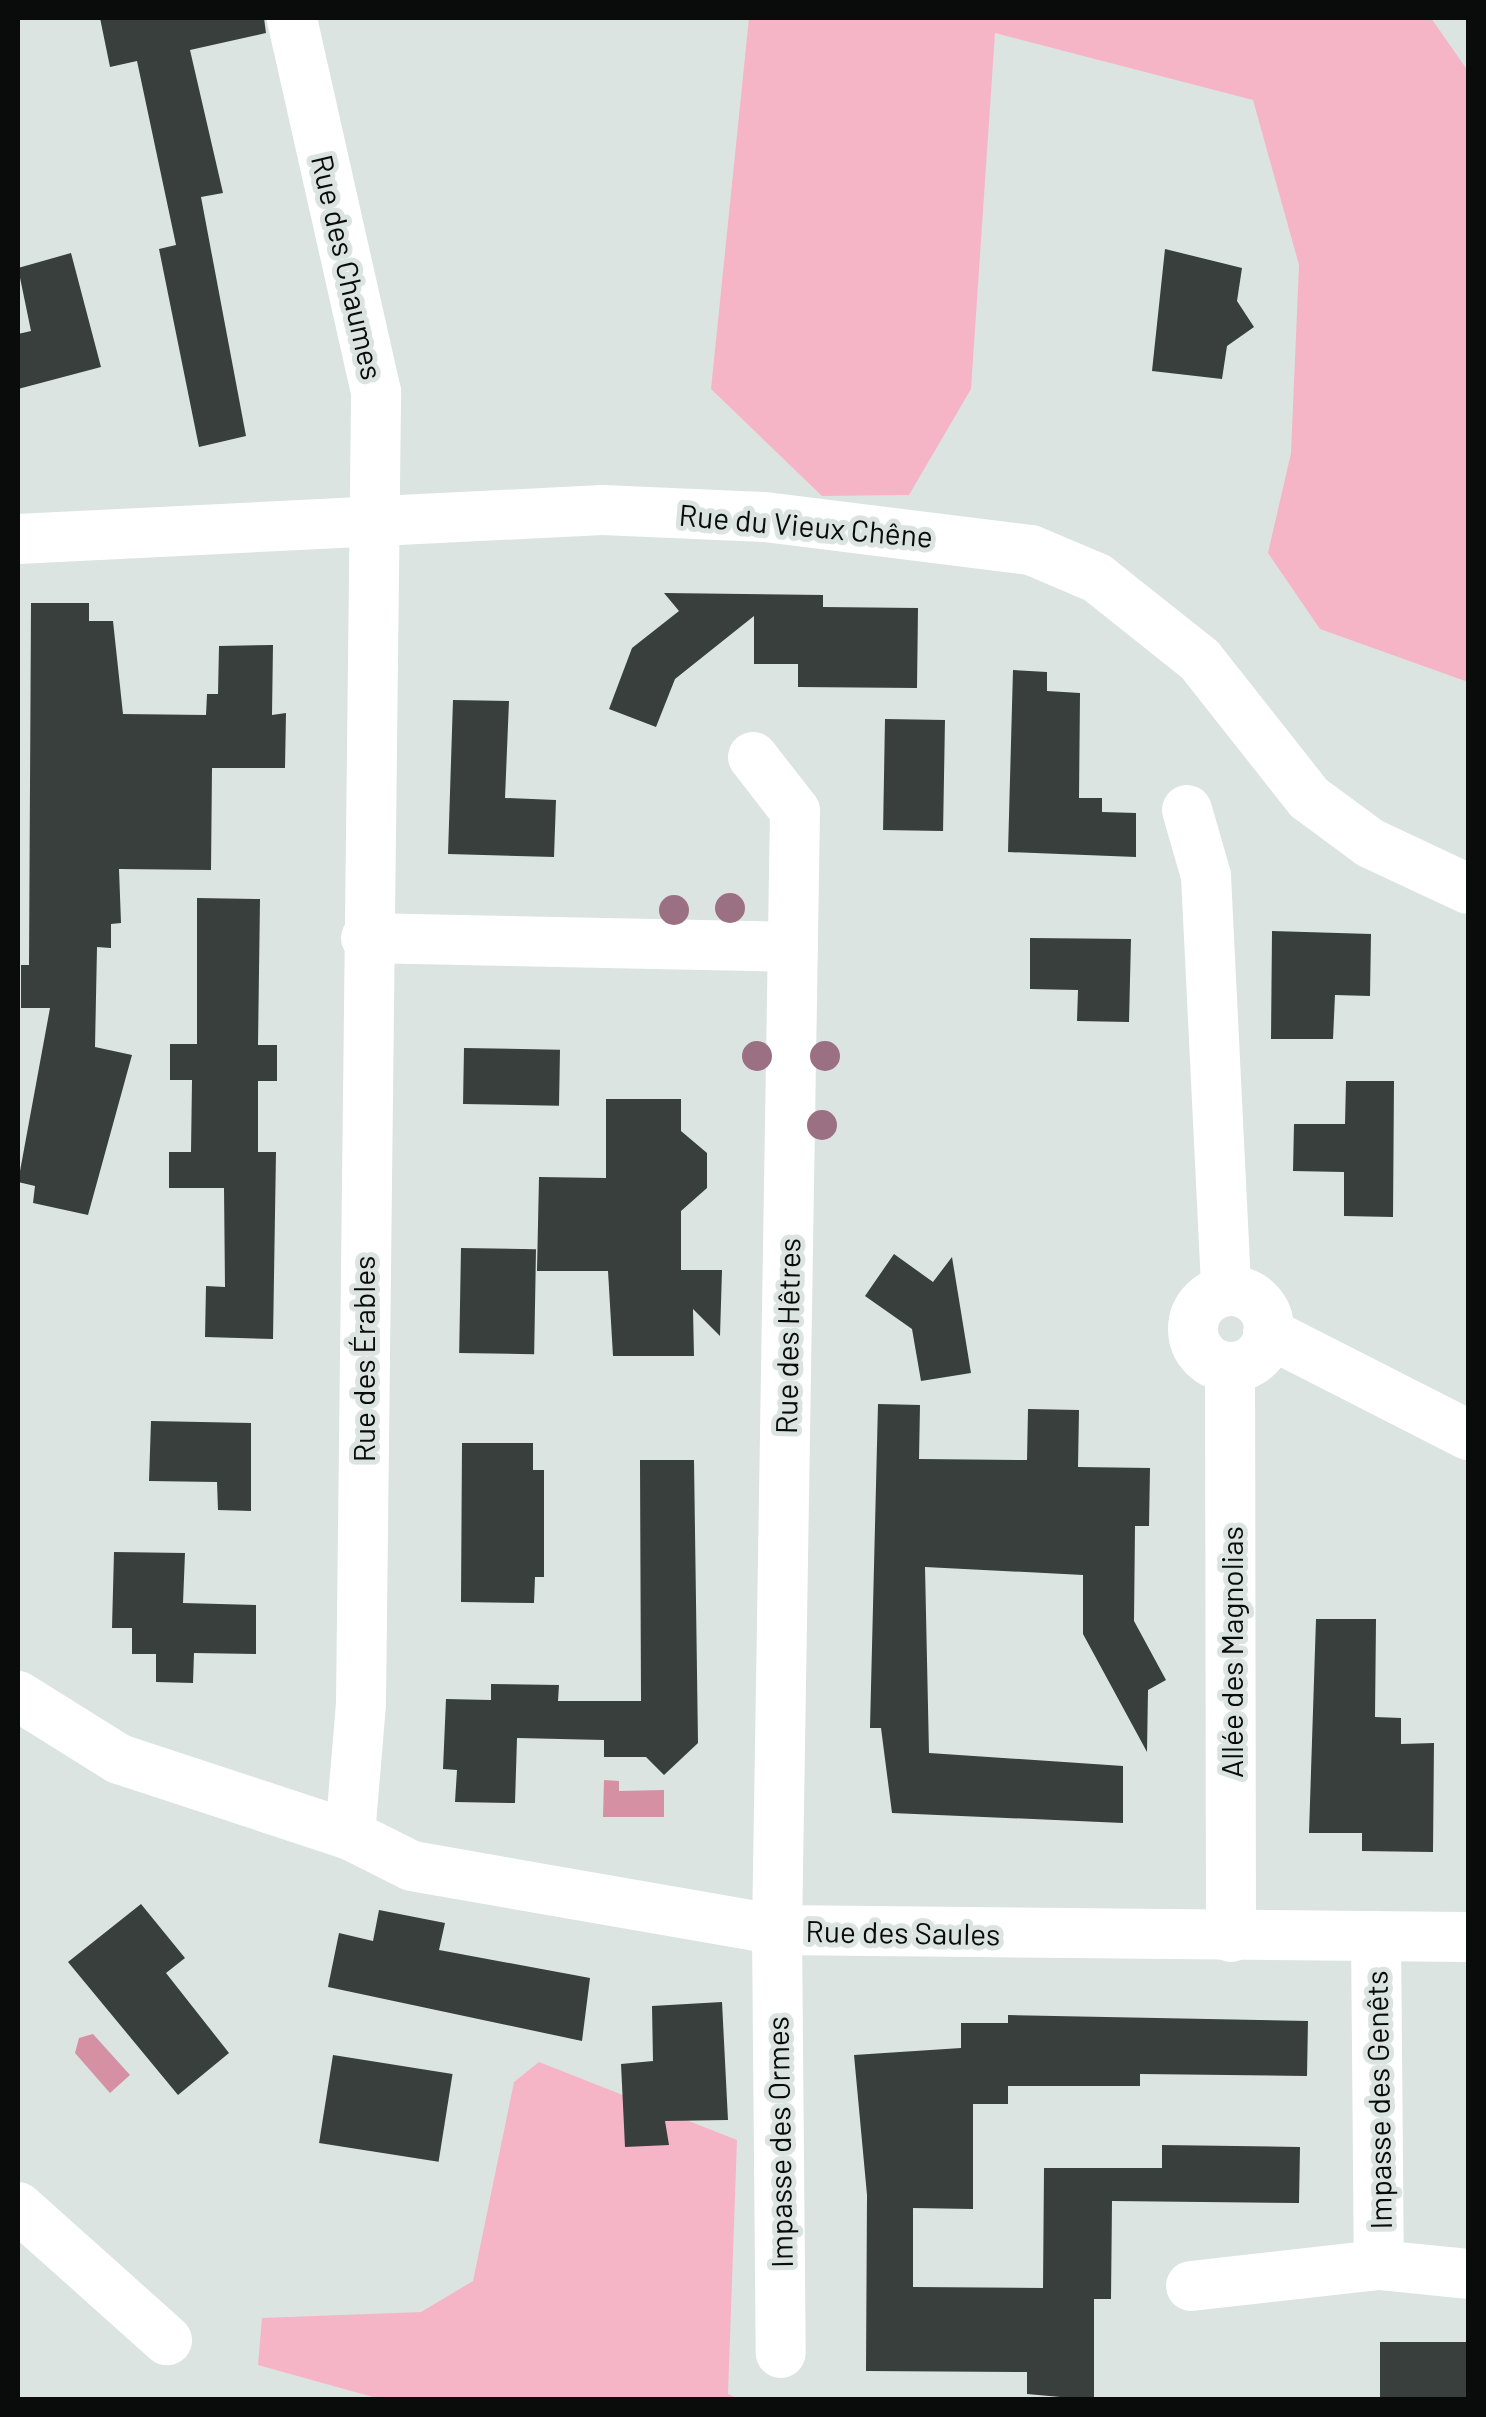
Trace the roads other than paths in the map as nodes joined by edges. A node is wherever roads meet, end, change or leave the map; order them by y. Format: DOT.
graph roads {
  1 [pos="292,18"];
  2 [pos="375,518"];
  3 [pos="18,539"];
  4 [pos="753,757"];
  5 [pos="1187,810"];
  6 [pos="1468,889"];
  7 [pos="366,938"];
  8 [pos="793,947"];
  9 [pos="1226,1292"];
  10 [pos="1268,1333"];
  11 [pos="1230,1367"];
  12 [pos="1468,1435"];
  13 [pos="18,1696"];
  14 [pos="350,1835"];
  15 [pos="777,1930"];
  16 [pos="1376,1936"];
  17 [pos="1231,1937"];
  18 [pos="1468,1937"];
  19 [pos="18,2207"];
  20 [pos="1379,2265"];
  21 [pos="1468,2274"];
  22 [pos="1191,2286"];
  23 [pos="167,2340"];
  24 [pos="781,2353"];
  1 -- 2 [label="street, Rue des Chaumes"];
  2 -- 3 [label="street, Rue du Vieux Chêne"];
  2 -- 6 [label="street, Rue du Vieux Chêne"];
  2 -- 7 [label="street, Rue des Érables"];
  4 -- 8 [label="street, Rue des Hêtres"];
  5 -- 9 [label="street"];
  7 -- 8 [label="street"];
  7 -- 14 [label="street, Rue des Érables"];
  8 -- 15 [label="street, Rue des Hêtres"];
  9 -- 10 [label="street"];
  9 -- 11 [label="street"];
  10 -- 11 [label="street"];
  10 -- 12 [label="street"];
  11 -- 17 [label="street, Allée des Magnolias"];
  13 -- 14 [label="street"];
  14 -- 15 [label="street, Rue des Saules"];
  15 -- 17 [label="street, Rue des Saules"];
  15 -- 24 [label="street, Impasse des Ormes"];
  16 -- 17 [label="street, Rue des Saules"];
  16 -- 18 [label="street, Rue des Saules"];
  16 -- 20 [label="street, Impasse des Genêts"];
  19 -- 23 [label="street"];
  20 -- 21 [label="street, Impasse des Genêts"];
  20 -- 22 [label="street, Impasse des Genêts"];
}
